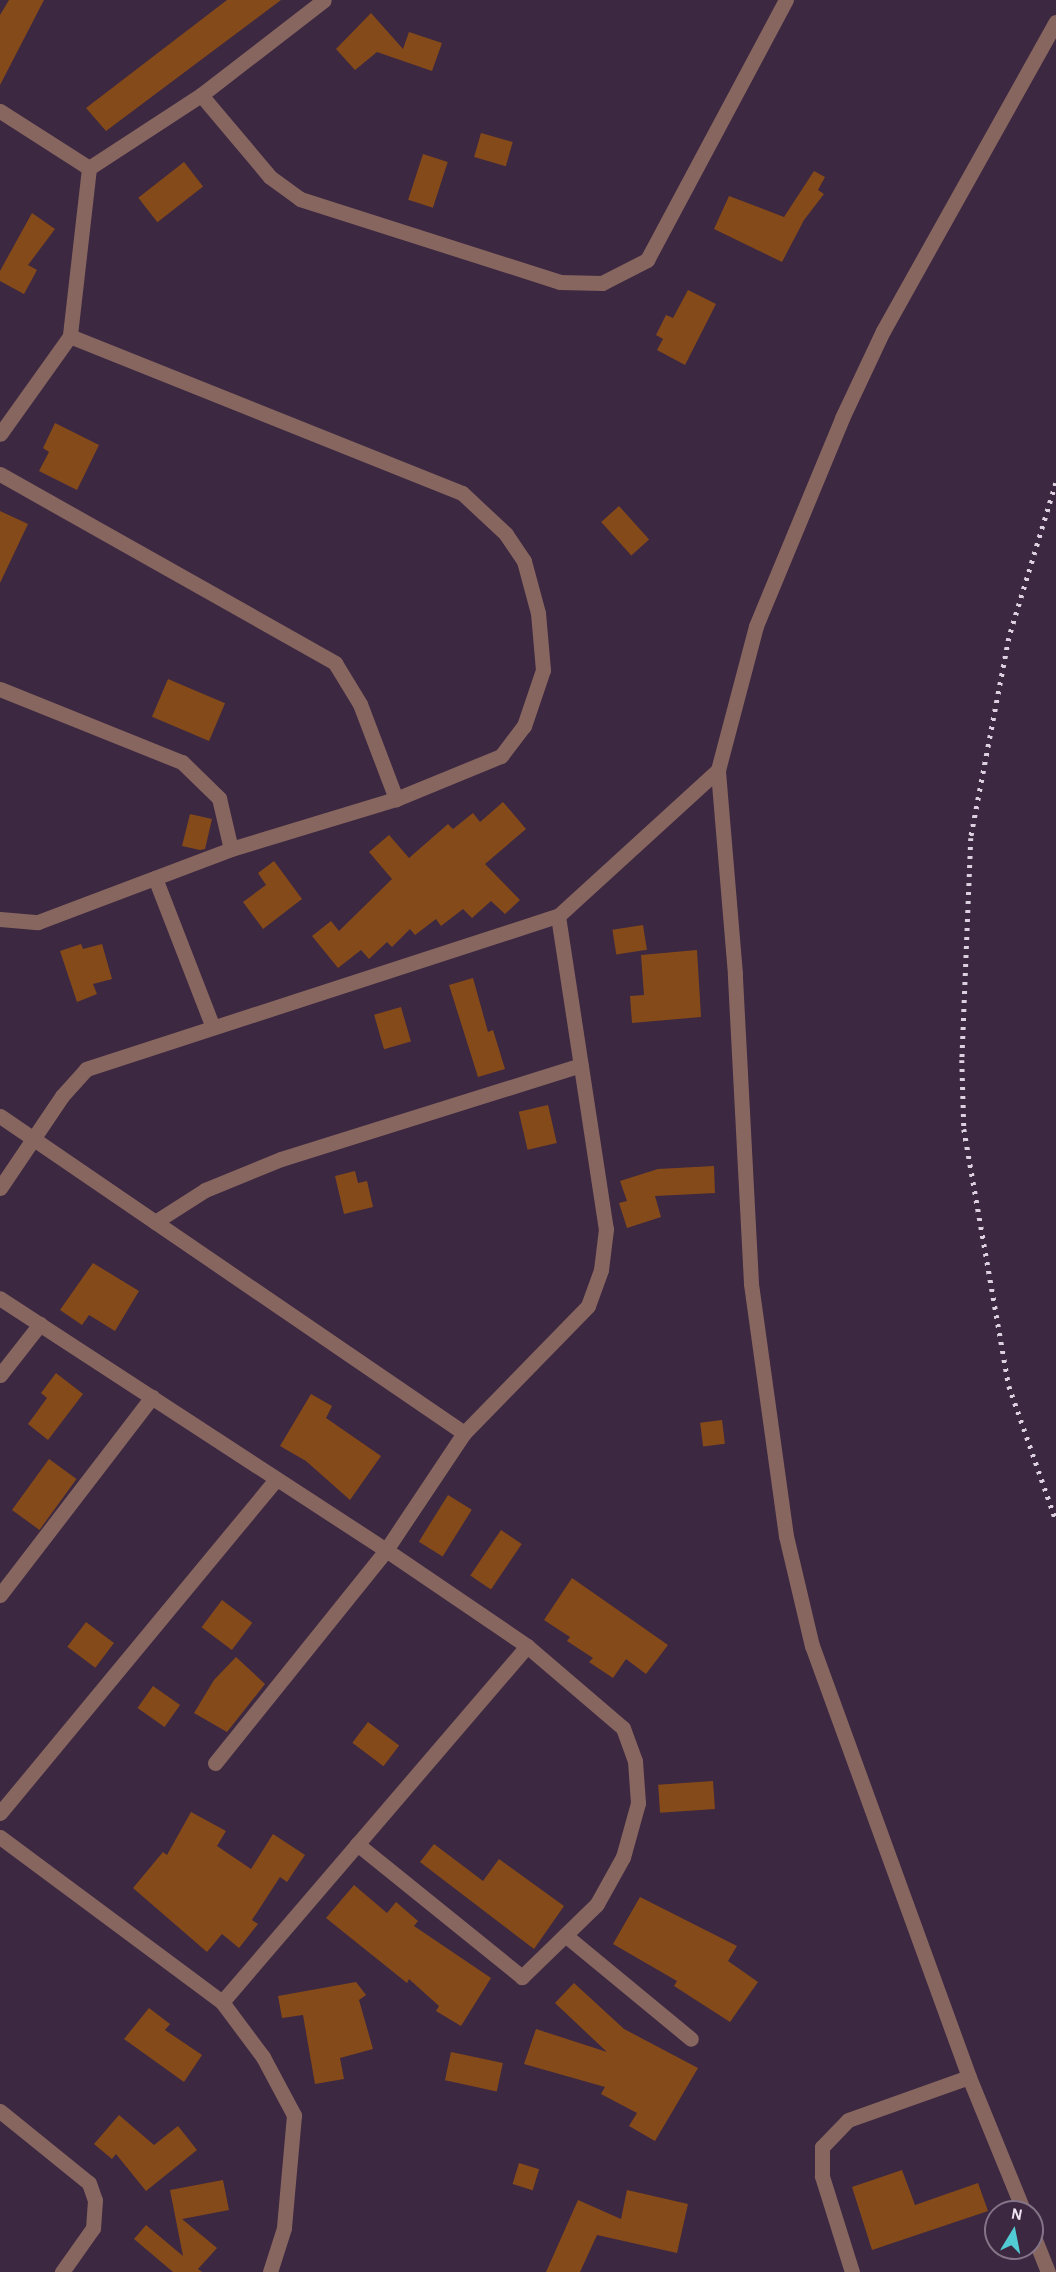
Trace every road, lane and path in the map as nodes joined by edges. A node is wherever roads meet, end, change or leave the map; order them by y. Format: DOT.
graph roads {
  1 [pos="324,0"];
  2 [pos="786,0"];
  3 [pos="1056,22"];
  4 [pos="201,95"];
  5 [pos="0,111"];
  6 [pos="89,168"];
  7 [pos="70,336"];
  8 [pos="0,434"];
  9 [pos="0,474"];
  10 [pos="0,689"];
  11 [pos="718,770"];
  12 [pos="396,799"];
  13 [pos="231,849"];
  14 [pos="155,878"];
  15 [pos="558,916"];
  16 [pos="0,919"];
  17 [pos="212,1024"];
  18 [pos="581,1065"];
  19 [pos="0,1116"];
  20 [pos="33,1138"];
  21 [pos="0,1188"];
  22 [pos="155,1222"];
  23 [pos="0,1298"];
  24 [pos="40,1324"];
  25 [pos="0,1375"];
  26 [pos="152,1397"];
  27 [pos="464,1433"];
  28 [pos="276,1479"];
  29 [pos="386,1550"];
  30 [pos="0,1594"];
  31 [pos="527,1646"];
  32 [pos="214,1763"];
  33 [pos="0,1813"];
  34 [pos="0,1837"];
  35 [pos="357,1844"];
  36 [pos="565,1935"];
  37 [pos="222,2002"];
  38 [pos="691,2039"];
  39 [pos="969,2077"];
  40 [pos="0,2111"];
  41 [pos="1019,2200"];
  42 [pos="62,2272"];
  43 [pos="270,2272"];
  44 [pos="852,2272"];
  1 -- 4 [label="street"];
  2 -- 4 [label="street"];
  3 -- 11 [label="street"];
  4 -- 6 [label="street"];
  5 -- 6 [label="street"];
  6 -- 7 [label="street"];
  7 -- 8 [label="street"];
  7 -- 12 [label="street"];
  9 -- 12 [label="street"];
  10 -- 13 [label="street"];
  11 -- 15 [label="street"];
  11 -- 39 [label="street"];
  12 -- 13 [label="street"];
  13 -- 14 [label="street"];
  14 -- 16 [label="street"];
  14 -- 17 [label="street"];
  15 -- 17 [label="street"];
  15 -- 18 [label="street"];
  17 -- 20 [label="street"];
  18 -- 22 [label="street"];
  18 -- 27 [label="street"];
  19 -- 20 [label="street"];
  20 -- 21 [label="street"];
  20 -- 22 [label="street"];
  22 -- 27 [label="street"];
  23 -- 24 [label="street"];
  24 -- 25 [label="street"];
  24 -- 26 [label="street"];
  26 -- 28 [label="street"];
  26 -- 30 [label="street"];
  27 -- 29 [label="street"];
  28 -- 29 [label="street"];
  28 -- 33 [label="street"];
  29 -- 31 [label="street"];
  29 -- 32 [label="street"];
  31 -- 35 [label="street"];
  31 -- 36 [label="street"];
  34 -- 37 [label="street"];
  35 -- 36 [label="street"];
  35 -- 37 [label="street"];
  36 -- 38 [label="street"];
  37 -- 43 [label="street"];
  39 -- 41 [label="street"];
  39 -- 44 [label="street"];
  40 -- 42 [label="street"];
}
